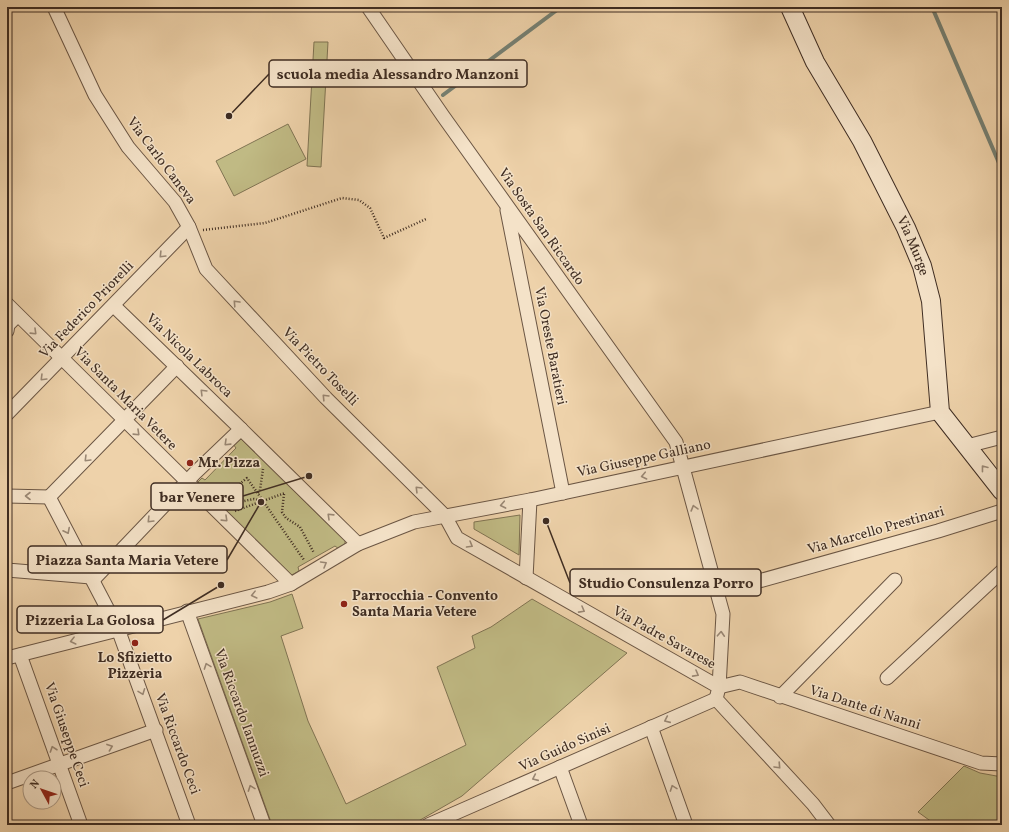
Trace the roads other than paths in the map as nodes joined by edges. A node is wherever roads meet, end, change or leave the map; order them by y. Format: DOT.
graph roads {
  1 [pos="54,7"];
  2 [pos="368,7"];
  3 [pos="790,7"];
  4 [pos="506,206"];
  5 [pos="190,229"];
  6 [pos="7,304"];
  7 [pos="114,306"];
  8 [pos="17,316"];
  9 [pos="7,331"];
  10 [pos="62,359"];
  11 [pos="178,366"];
  12 [pos="940,412"];
  13 [pos="7,414"];
  14 [pos="124,421"];
  15 [pos="241,429"];
  16 [pos="1002,437"];
  17 [pos="967,446"];
  18 [pos="682,468"];
  19 [pos="187,482"];
  20 [pos="1002,491"];
  21 [pos="563,493"];
  22 [pos="7,496"];
  23 [pos="49,497"];
  24 [pos="530,500"];
  25 [pos="1002,511"];
  26 [pos="445,516"];
  27 [pos="358,544"];
  28 [pos="7,570"];
  29 [pos="1002,571"];
  30 [pos="526,578"];
  31 [pos="92,579"];
  32 [pos="895,580"];
  33 [pos="759,581"];
  34 [pos="291,584"];
  35 [pos="187,611"];
  36 [pos="118,629"];
  37 [pos="20,655"];
  38 [pos="7,658"];
  39 [pos="887,678"];
  40 [pos="717,693"];
  41 [pos="780,697"];
  42 [pos="651,727"];
  43 [pos="156,730"];
  44 [pos="1002,764"];
  45 [pos="59,765"];
  46 [pos="560,767"];
  47 [pos="7,783"];
  48 [pos="444,822"];
  49 [pos="81,825"];
  50 [pos="189,825"];
  51 [pos="264,825"];
  52 [pos="428,825"];
  53 [pos="582,825"];
  54 [pos="686,825"];
  55 [pos="829,825"];
  1 -- 5 [label="street, Via Carlo Caneva"];
  2 -- 4 [label="street, Via Sosta San Riccardo"];
  3 -- 12 [label="street, Via Murge"];
  4 -- 18 [label="street, Via Sosta San Riccardo"];
  4 -- 21 [label="street, Via Oreste Baratieri"];
  5 -- 7 [label="street, Via Federico Priorelli, one-way"];
  26 -- 5 [label="street, Via Pietro Toselli, one-way"];
  6 -- 8 [label="street, Via Santa Maria Vetere"];
  7 -- 10 [label="street, Via Federico Priorelli"];
  7 -- 11 [label="street, Via Nicola Labroca"];
  8 -- 9 [label="street"];
  8 -- 10 [label="street, Via Santa Maria Vetere, one-way"];
  10 -- 13 [label="street, Via Federico Priorelli, one-way"];
  10 -- 14 [label="street, Via Santa Maria Vetere"];
  11 -- 14 [label="street"];
  15 -- 11 [label="street, Via Nicola Labroca, one-way"];
  12 -- 17 [label="street"];
  12 -- 18 [label="street, Via Giuseppe Galliano"];
  14 -- 19 [label="street, Via Santa Maria Vetere, one-way"];
  14 -- 23 [label="street, one-way"];
  15 -- 19 [label="street, one-way"];
  27 -- 15 [label="street, Via Nicola Labroca, one-way"];
  16 -- 17 [label="street"];
  20 -- 17 [label="street, one-way"];
  18 -- 21 [label="street, Via Giuseppe Galliano, one-way"];
  40 -- 18 [label="street, Via Sosta San Riccardo, one-way"];
  19 -- 31 [label="street, one-way"];
  19 -- 34 [label="street, Via Santa Maria Vetere, one-way"];
  21 -- 24 [label="street, Via Giuseppe Galliano"];
  23 -- 22 [label="street, one-way"];
  23 -- 31 [label="street, Via Riccardo Ceci, one-way"];
  24 -- 26 [label="street, Via Giuseppe Galliano, one-way"];
  24 -- 30 [label="street"];
  25 -- 33 [label="street, Via Marcello Prestinari"];
  26 -- 27 [label="street, Via Giuseppe Galliano"];
  26 -- 30 [label="street, Via Padre Savarese, one-way"];
  34 -- 27 [label="street, Via Giuseppe Galliano, one-way"];
  28 -- 31 [label="street"];
  29 -- 39 [label="street"];
  30 -- 40 [label="street, Via Padre Savarese, one-way"];
  31 -- 36 [label="street, Via Riccardo Ceci"];
  32 -- 41 [label="street"];
  34 -- 35 [label="street, Via Giuseppe Galliano, one-way"];
  35 -- 36 [label="street, Via Giuseppe Galliano"];
  51 -- 35 [label="street, Via Riccardo Iannuzzi, one-way"];
  36 -- 37 [label="street, Via Giuseppe Galliano, one-way"];
  36 -- 43 [label="street, Via Riccardo Ceci, one-way"];
  37 -- 38 [label="street, Via Giuseppe Galliano"];
  45 -- 37 [label="street, Via Giuseppe Ceci, one-way"];
  40 -- 41 [label="street, Via Dante di Nanni"];
  40 -- 42 [label="street, Via Guido Sinisi, one-way"];
  40 -- 55 [label="street, Via Padre Savarese, one-way"];
  41 -- 44 [label="street, Via Dante di Nanni"];
  42 -- 46 [label="street, Via Guido Sinisi"];
  54 -- 42 [label="street, one-way"];
  45 -- 43 [label="street, one-way"];
  43 -- 50 [label="street, Via Riccardo Ceci"];
  45 -- 47 [label="street"];
  45 -- 49 [label="street, Via Giuseppe Ceci"];
  46 -- 48 [label="street, Via Guido Sinisi, one-way"];
  46 -- 53 [label="street"];
  48 -- 52 [label="street, Via Guido Sinisi"];
}
